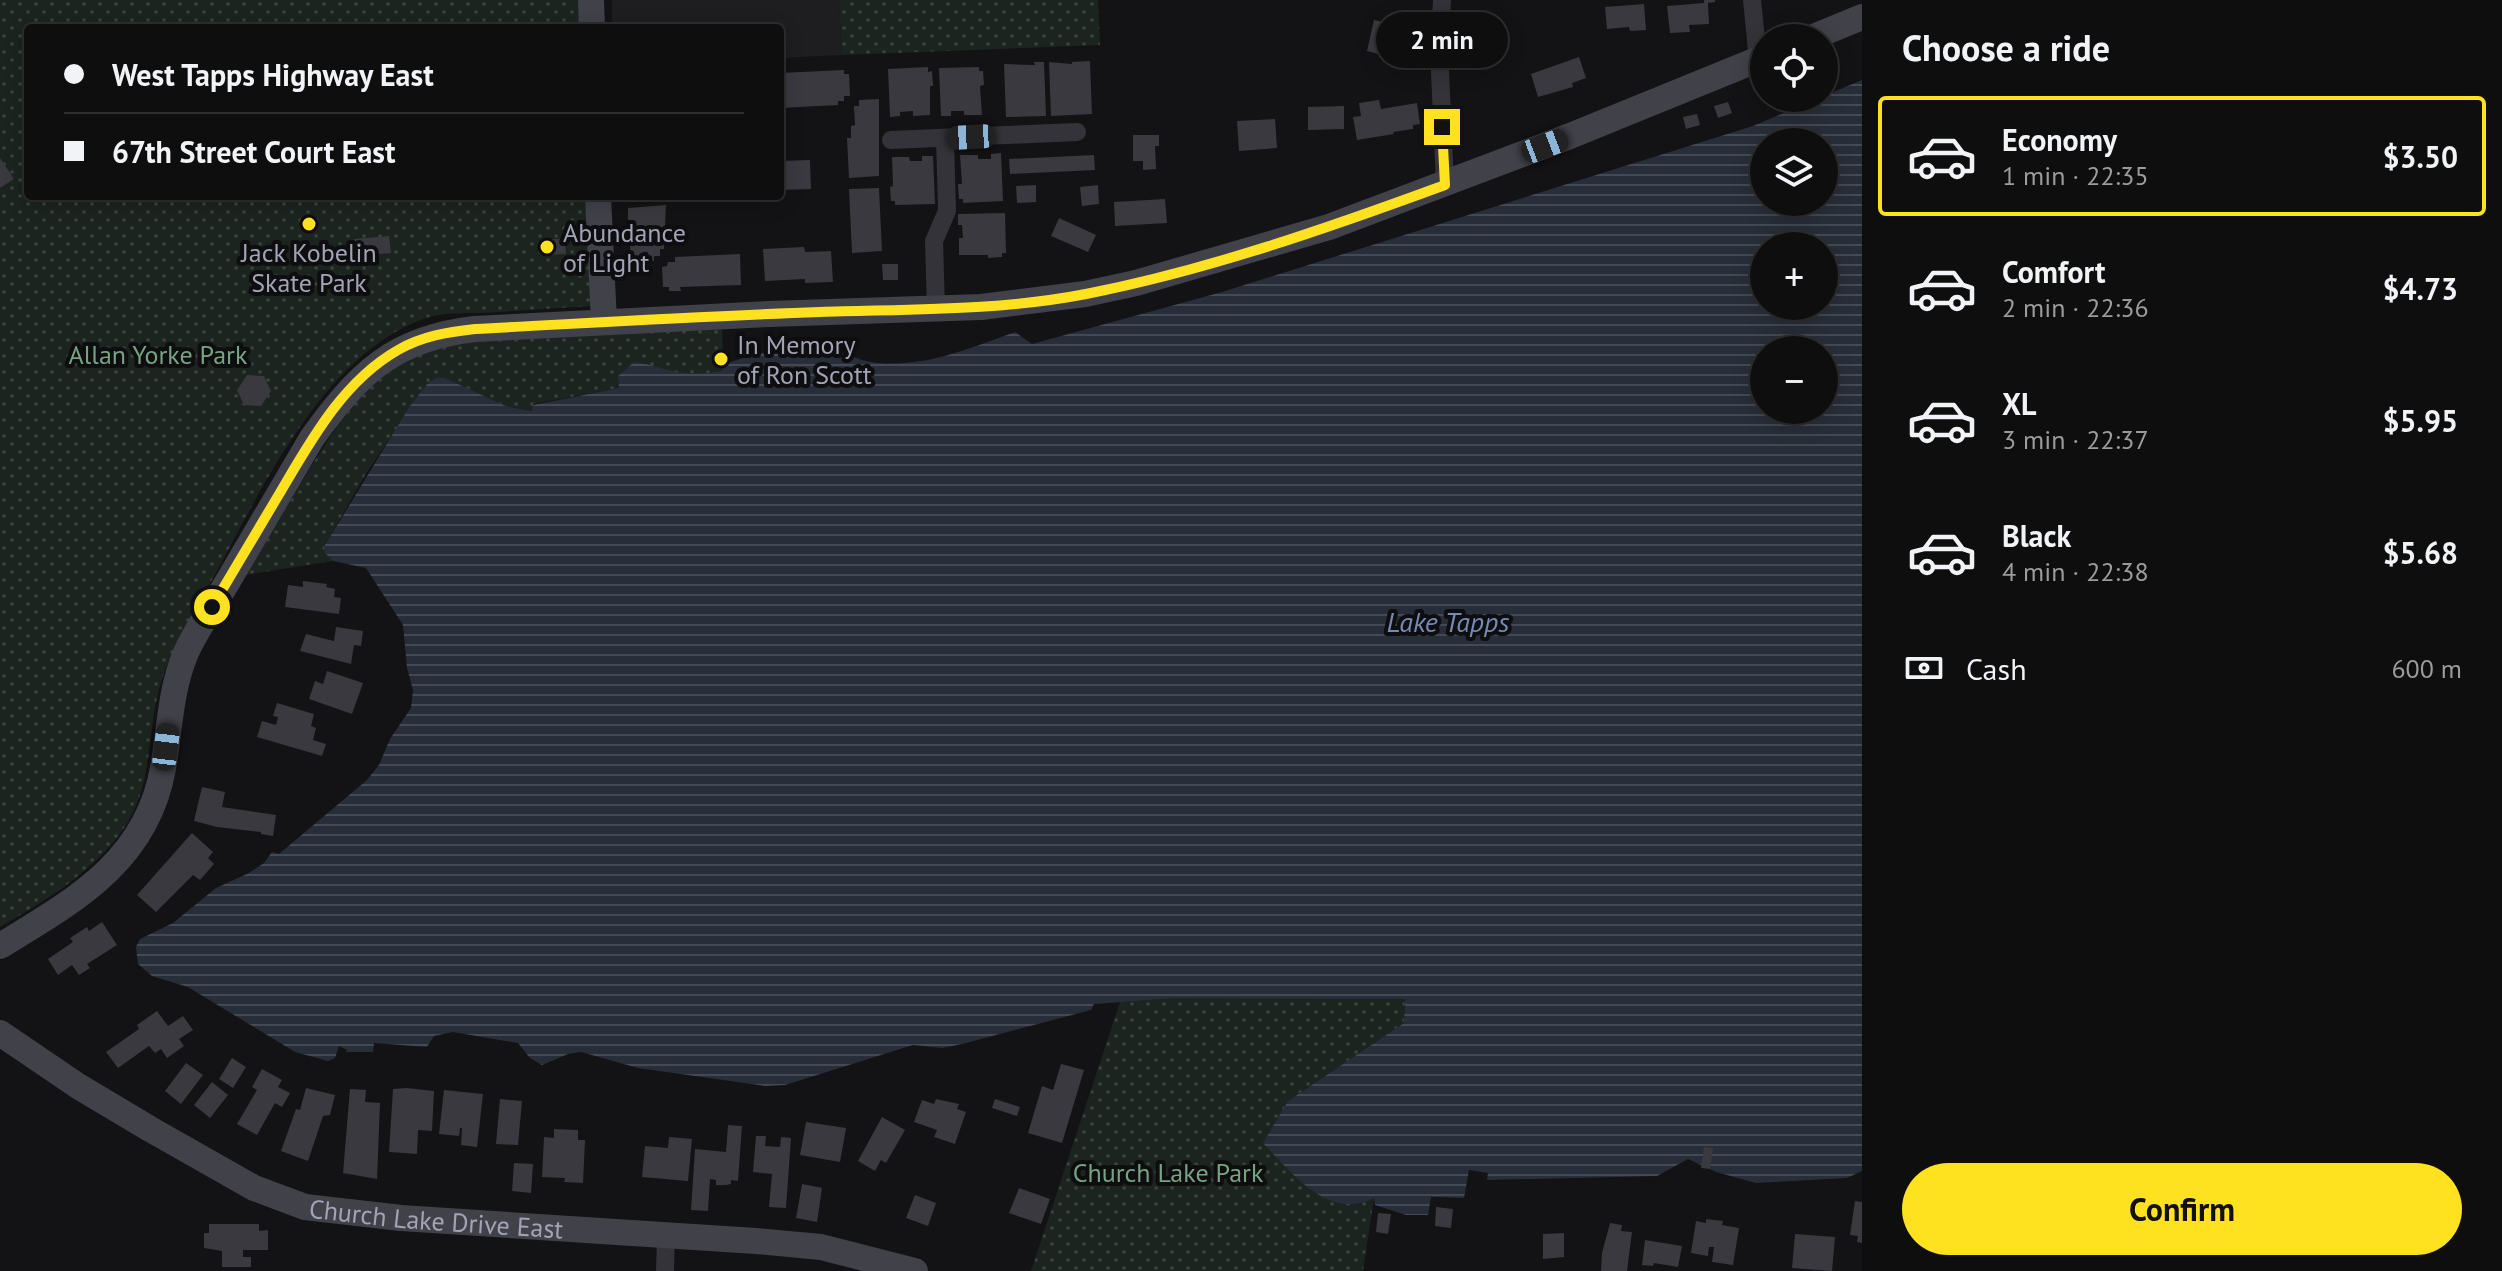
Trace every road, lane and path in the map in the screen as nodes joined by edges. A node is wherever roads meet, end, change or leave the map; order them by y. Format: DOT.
graph roads {
  1 [pos="591,0"];
  2 [pos="1442,0"];
  3 [pos="1752,0"];
  4 [pos="1862,17"];
  5 [pos="592,24"];
  6 [pos="1756,24"];
  7 [pos="1838,27"];
  8 [pos="1750,62"];
  9 [pos="1077,132"];
  10 [pos="945,138"];
  11 [pos="891,140"];
  12 [pos="1445,185"];
  13 [pos="598,200"];
  14 [pos="936,309"];
  15 [pos="604,322"];
  16 [pos="0,946"];
  17 [pos="0,1033"];
  18 [pos="666,1236"];
  19 [pos="853,1262"];
  20 [pos="665,1271"];
  21 [pos="915,1271"];
  1 -- 5 [label="street"];
  2 -- 12 [label="street"];
  3 -- 6 [label="street"];
  4 -- 7 [label="street"];
  8 -- 12 [label="street"];
  9 -- 10 [label="street"];
  10 -- 11 [label="street"];
  10 -- 14 [label="street"];
  12 -- 14 [label="street"];
  13 -- 15 [label="street"];
  14 -- 15 [label="street"];
  15 -- 16 [label="street"];
  17 -- 18 [label="street, Church Lake Drive East"];
  18 -- 19 [label="street, Church Lake Drive East"];
  18 -- 20 [label="street"];
  19 -- 21 [label="street, Church Lake Drive East"];
}
